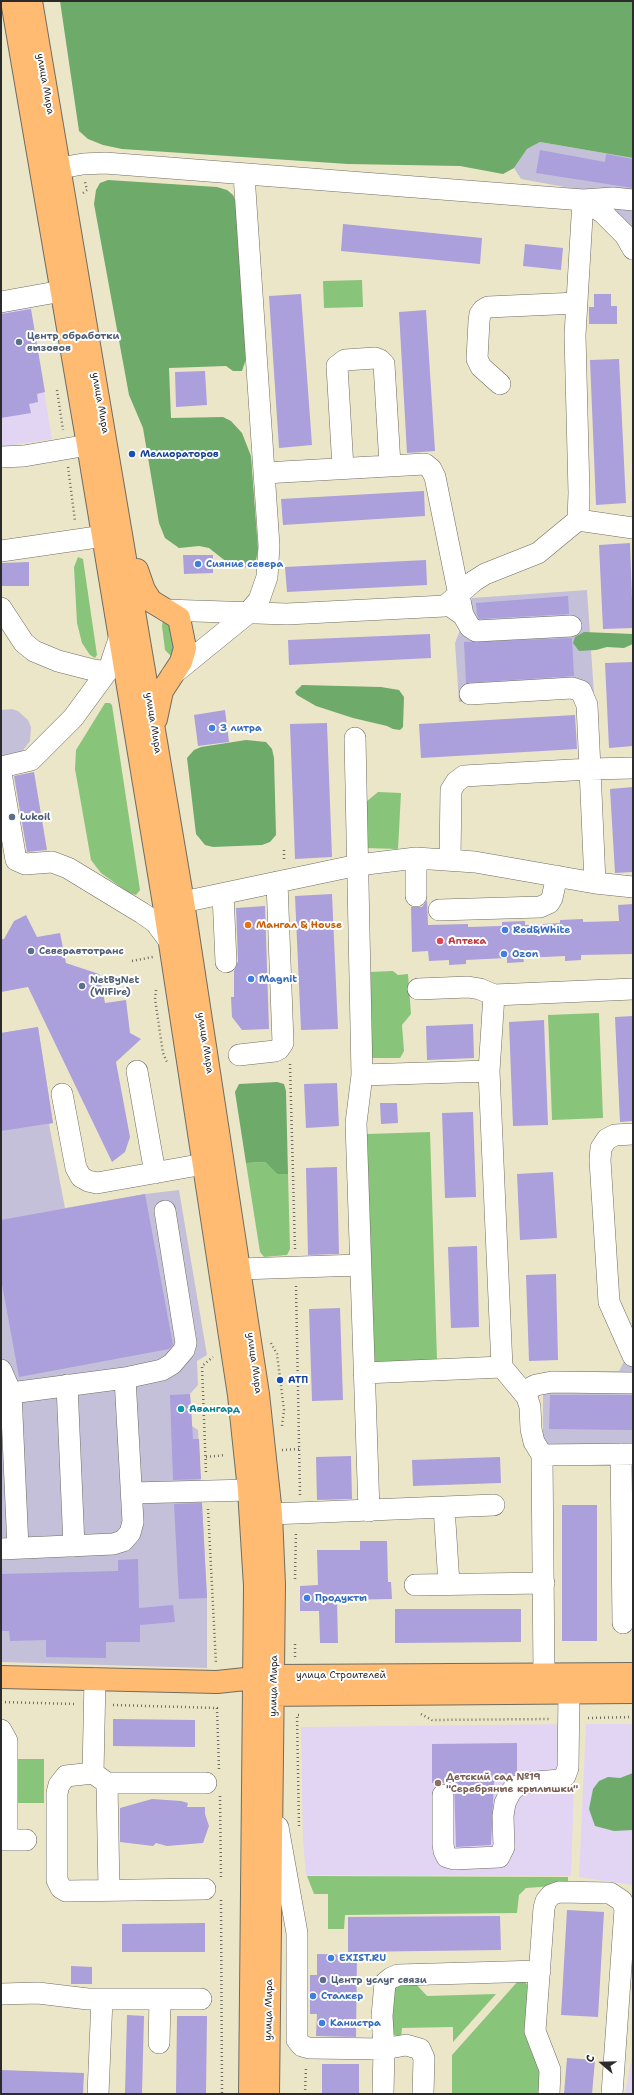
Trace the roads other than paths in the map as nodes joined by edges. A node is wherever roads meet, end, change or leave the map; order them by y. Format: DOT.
graph roads {
  1 [pos="12,1"];
  2 [pos="31,1"];
  3 [pos="51,170"];
  4 [pos="244,175"];
  5 [pos="583,200"];
  6 [pos="633,200"];
  7 [pos="633,249"];
  8 [pos="62,291"];
  9 [pos="1,302"];
  10 [pos="577,303"];
  11 [pos="500,384"];
  12 [pos="88,445"];
  13 [pos="1,457"];
  14 [pos="390,465"];
  15 [pos="343,468"];
  16 [pos="264,473"];
  17 [pos="116,498"];
  18 [pos="578,520"];
  19 [pos="633,528"];
  20 [pos="104,536"];
  21 [pos="1,551"];
  22 [pos="452,600"];
  23 [pos="1,608"];
  24 [pos="165,610"];
  25 [pos="135,614"];
  26 [pos="247,614"];
  27 [pos="571,626"];
  28 [pos="120,636"];
  29 [pos="109,669"];
  30 [pos="172,675"];
  31 [pos="470,694"];
  32 [pos="154,732"];
  33 [pos="355,738"];
  34 [pos="1,767"];
  35 [pos="633,768"];
  36 [pos="590,769"];
  37 [pos="1,773"];
  38 [pos="416,858"];
  39 [pos="450,859"];
  40 [pos="358,865"];
  41 [pos="557,876"];
  42 [pos="277,882"];
  43 [pos="595,883"];
  44 [pos="633,887"];
  45 [pos="223,894"];
  46 [pos="416,896"];
  47 [pos="174,903"];
  48 [pos="439,910"];
  49 [pos="170,942"];
  50 [pos="226,962"];
  51 [pos="418,989"];
  52 [pos="633,989"];
  53 [pos="494,995"];
  54 [pos="239,1055"];
  55 [pos="137,1071"];
  56 [pos="489,1071"];
  57 [pos="362,1075"];
  58 [pos="62,1094"];
  59 [pos="633,1134"];
  60 [pos="204,1164"];
  61 [pos="155,1173"];
  62 [pos="165,1211"];
  63 [pos="360,1265"];
  64 [pos="240,1269"];
  65 [pos="626,1324"];
  66 [pos="633,1356"];
  67 [pos="502,1368"];
  68 [pos="1,1370"];
  69 [pos="364,1373"];
  70 [pos="125,1378"];
  71 [pos="633,1383"];
  72 [pos="67,1385"];
  73 [pos="523,1392"];
  74 [pos="11,1393"];
  75 [pos="627,1454"];
  76 [pos="542,1455"];
  77 [pos="249,1490"];
  78 [pos="132,1493"];
  79 [pos="494,1505"];
  80 [pos="444,1507"];
  81 [pos="369,1511"];
  82 [pos="271,1514"];
  83 [pos="74,1546"];
  84 [pos="10,1549"];
  85 [pos="628,1579"];
  86 [pos="544,1583"];
  87 [pos="449,1584"];
  88 [pos="415,1585"];
  89 [pos="623,1623"];
  90 [pos="633,1674"];
  91 [pos="544,1675"];
  92 [pos="1,1676"];
  93 [pos="95,1685"];
  94 [pos="264,1686"];
  95 [pos="1,1689"];
  96 [pos="569,1692"];
  97 [pos="633,1692"];
  98 [pos="1,1730"];
  99 [pos="100,1778"];
  100 [pos="272,1779"];
  101 [pos="215,1783"];
  102 [pos="443,1794"];
  103 [pos="11,1840"];
  104 [pos="109,1890"];
  105 [pos="216,1891"];
  106 [pos="540,1971"];
  107 [pos="1,1994"];
  108 [pos="102,1999"];
  109 [pos="160,1999"];
  110 [pos="201,1999"];
  111 [pos="159,2043"];
  112 [pos="384,2049"];
  113 [pos="98,2094"];
  114 [pos="250,2094"];
  115 [pos="268,2094"];
  116 [pos="383,2094"];
  117 [pos="423,2094"];
  118 [pos="549,2094"];
  119 [pos="612,2094"];
  1 -- 3 [label="main road, улица Мира"];
  2 -- 3 [label="main road, улица Мира"];
  3 -- 4 [label="street"];
  3 -- 8 [label="main road, улица Мира"];
  3 -- 17 [label="main road, улица Мира"];
  4 -- 5 [label="street"];
  4 -- 16 [label="street"];
  5 -- 6 [label="street"];
  5 -- 7 [label="street"];
  5 -- 10 [label="street"];
  8 -- 9 [label="street"];
  8 -- 12 [label="main road, улица Мира"];
  10 -- 11 [label="street"];
  10 -- 18 [label="street"];
  12 -- 13 [label="street"];
  12 -- 20 [label="main road, улица Мира"];
  14 -- 15 [label="street"];
  14 -- 15 [label="street"];
  14 -- 22 [label="street"];
  15 -- 16 [label="street"];
  16 -- 26 [label="street"];
  17 -- 24 [label="main road"];
  17 -- 25 [label="main road, улица Мира"];
  18 -- 19 [label="street"];
  18 -- 22 [label="street"];
  20 -- 21 [label="street"];
  20 -- 28 [label="main road, улица Мира"];
  22 -- 26 [label="street"];
  22 -- 27 [label="street"];
  23 -- 29 [label="street"];
  24 -- 25 [label="main road"];
  24 -- 26 [label="street"];
  24 -- 30 [label="main road"];
  25 -- 28 [label="main road"];
  25 -- 32 [label="main road, улица Мира"];
  26 -- 30 [label="street"];
  28 -- 29 [label="street"];
  28 -- 47 [label="main road, улица Мира"];
  29 -- 34 [label="street"];
  30 -- 32 [label="main road"];
  31 -- 36 [label="street"];
  32 -- 47 [label="main road, улица Мира"];
  33 -- 40 [label="street"];
  35 -- 36 [label="street"];
  36 -- 39 [label="street"];
  36 -- 43 [label="street"];
  37 -- 49 [label="street"];
  38 -- 39 [label="street"];
  38 -- 40 [label="street"];
  38 -- 46 [label="street"];
  39 -- 41 [label="street"];
  40 -- 42 [label="street"];
  40 -- 57 [label="street"];
  41 -- 43 [label="street"];
  41 -- 48 [label="street"];
  42 -- 45 [label="street"];
  42 -- 54 [label="street"];
  43 -- 44 [label="street"];
  45 -- 47 [label="street"];
  45 -- 50 [label="street"];
  47 -- 49 [label="main road, улица Мира"];
  47 -- 64 [label="main road, улица Мира"];
  49 -- 60 [label="main road, улица Мира"];
  51 -- 53 [label="street"];
  52 -- 53 [label="street"];
  53 -- 56 [label="street"];
  55 -- 61 [label="street"];
  56 -- 57 [label="street"];
  56 -- 67 [label="street"];
  57 -- 63 [label="street"];
  58 -- 61 [label="street"];
  59 -- 65 [label="street"];
  60 -- 61 [label="street"];
  60 -- 77 [label="main road, улица Мира"];
  62 -- 70 [label="street"];
  63 -- 64 [label="street"];
  63 -- 69 [label="street"];
  64 -- 82 [label="main road, улица Мира"];
  65 -- 66 [label="street"];
  67 -- 69 [label="street"];
  67 -- 73 [label="street"];
  68 -- 74 [label="street"];
  69 -- 81 [label="street"];
  70 -- 72 [label="street"];
  70 -- 78 [label="street"];
  71 -- 73 [label="street"];
  72 -- 74 [label="street"];
  72 -- 83 [label="street"];
  73 -- 76 [label="street"];
  74 -- 84 [label="street"];
  75 -- 76 [label="street"];
  75 -- 85 [label="street"];
  76 -- 86 [label="street"];
  77 -- 78 [label="street"];
  77 -- 94 [label="main road, улица Мира"];
  78 -- 83 [label="street"];
  79 -- 80 [label="street"];
  80 -- 81 [label="street"];
  80 -- 87 [label="street"];
  81 -- 82 [label="street"];
  82 -- 94 [label="main road, улица Мира"];
  83 -- 84 [label="street"];
  85 -- 89 [label="street"];
  86 -- 87 [label="street"];
  86 -- 91 [label="street"];
  87 -- 88 [label="street"];
  90 -- 91 [label="main road, улица Строителей"];
  91 -- 94 [label="main road, улица Строителей"];
  92 -- 93 [label="main road, улица Строителей"];
  93 -- 94 [label="main road, улица Строителей"];
  93 -- 95 [label="main road, улица Строителей"];
  93 -- 99 [label="street"];
  94 -- 96 [label="main road, улица Строителей"];
  94 -- 100 [label="main road, улица Мира"];
  94 -- 114 [label="main road, улица Мира"];
  96 -- 97 [label="main road, улица Строителей"];
  96 -- 102 [label="street"];
  98 -- 103 [label="street"];
  99 -- 101 [label="street"];
  99 -- 104 [label="street"];
  99 -- 104 [label="street"];
  100 -- 112 [label="street"];
  100 -- 115 [label="main road, улица Мира"];
  104 -- 105 [label="street"];
  106 -- 112 [label="street"];
  106 -- 118 [label="street"];
  106 -- 119 [label="street"];
  107 -- 108 [label="street"];
  108 -- 109 [label="street"];
  108 -- 113 [label="street"];
  109 -- 110 [label="street"];
  109 -- 111 [label="street"];
  112 -- 116 [label="street"];
  112 -- 117 [label="street"];
}
